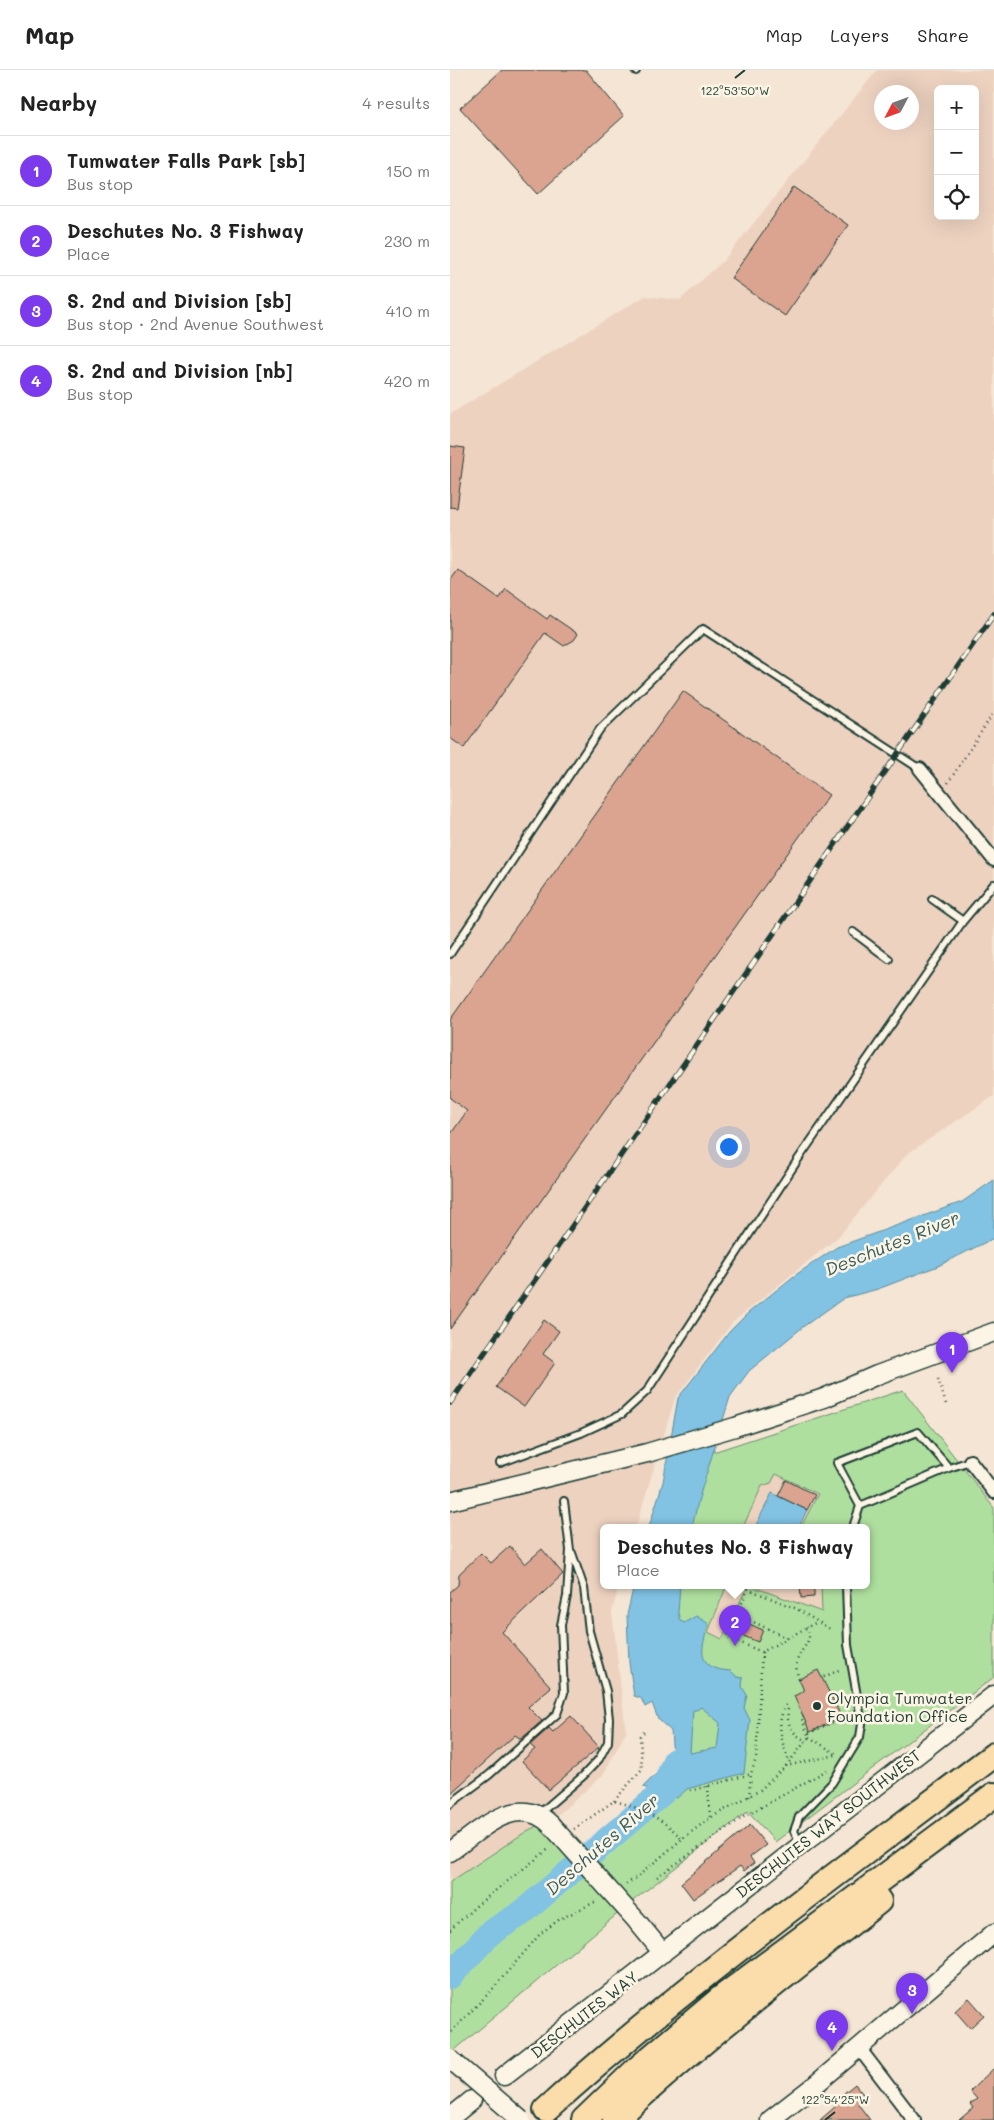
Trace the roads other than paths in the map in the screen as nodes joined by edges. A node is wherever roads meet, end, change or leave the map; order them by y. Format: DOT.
graph roads {
  1 [pos="920,769"];
  2 [pos="994,860"];
  3 [pos="994,884"];
  4 [pos="932,899"];
  5 [pos="964,920"];
  6 [pos="853,932"];
  7 [pos="450,954"];
  8 [pos="889,959"];
  9 [pos="994,1332"];
  10 [pos="970,1461"];
  11 [pos="500,1463"];
  12 [pos="949,1468"];
  13 [pos="994,1492"];
  14 [pos="450,1500"];
  15 [pos="564,1501"];
  16 [pos="860,1506"];
  17 [pos="854,1524"];
  18 [pos="570,1550"];
  19 [pos="846,1589"];
  20 [pos="994,1695"];
  21 [pos="994,1755"];
  22 [pos="994,1795"];
  23 [pos="450,1804"];
  24 [pos="994,1810"];
  25 [pos="545,1820"];
  26 [pos="800,1844"];
  27 [pos="450,1852"];
  28 [pos="994,1933"];
  29 [pos="663,1952"];
  30 [pos="859,2048"];
  31 [pos="450,2059"];
  32 [pos="504,2076"];
  33 [pos="472,2100"];
  34 [pos="546,2110"];
  35 [pos="450,2118"];
  36 [pos="521,2120"];
  37 [pos="584,2120"];
  38 [pos="615,2120"];
  39 [pos="770,2120"];
  40 [pos="914,2120"];
  1 -- 2 [label="street"];
  1 -- 7 [label="lane"];
  3 -- 5 [label="lane"];
  4 -- 5 [label="lane"];
  5 -- 11 [label="lane"];
  6 -- 8 [label="lane"];
  9 -- 14 [label="main road"];
  10 -- 12 [label="lane"];
  10 -- 13 [label="street"];
  12 -- 16 [label="lane"];
  12 -- 16 [label="lane"];
  15 -- 18 [label="lane"];
  16 -- 17 [label="lane"];
  18 -- 23 [label="lane"];
  18 -- 25 [label="lane"];
  19 -- 26 [label="lane"];
  20 -- 26 [label="main road, DESCHUTES WAY SOUTHWEST"];
  21 -- 34 [label="highway"];
  22 -- 37 [label="highway"];
  24 -- 38 [label="highway"];
  25 -- 27 [label="main road"];
  25 -- 29 [label="main road, bridge"];
  26 -- 29 [label="main road, DESCHUTES WAY SOUTHWEST"];
  28 -- 30 [label="main road"];
  29 -- 32 [label="main road, DESCHUTES WAY"];
  30 -- 39 [label="main road"];
  30 -- 40 [label="street"];
  31 -- 36 [label="main road, bridge"];
  33 -- 35 [label="main road"];
}
